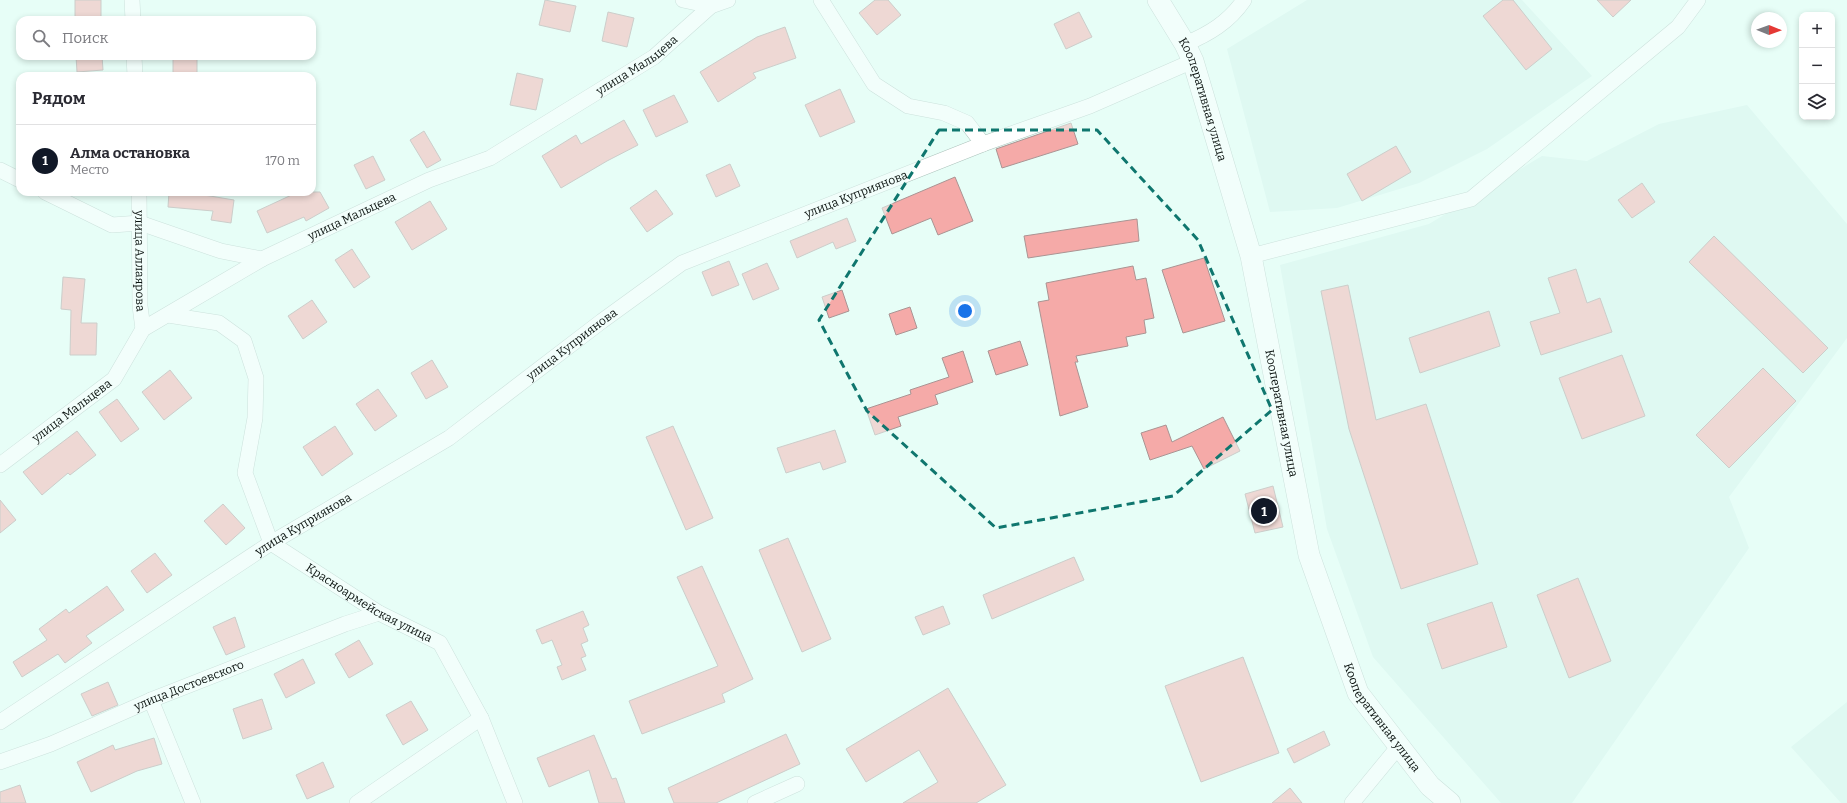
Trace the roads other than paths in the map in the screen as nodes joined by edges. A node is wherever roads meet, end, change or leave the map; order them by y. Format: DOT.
graph roads {
  1 [pos="132,0"];
  2 [pos="683,0"];
  3 [pos="728,0"];
  4 [pos="821,0"];
  5 [pos="1158,0"];
  6 [pos="1244,0"];
  7 [pos="1698,0"];
  8 [pos="711,6"];
  9 [pos="133,16"];
  10 [pos="1189,53"];
  11 [pos="134,60"];
  12 [pos="135,72"];
  13 [pos="984,144"];
  14 [pos="0,170"];
  15 [pos="16,178"];
  16 [pos="53,196"];
  17 [pos="139,196"];
  18 [pos="140,224"];
  19 [pos="1251,256"];
  20 [pos="262,259"];
  21 [pos="168,315"];
  22 [pos="143,330"];
  23 [pos="0,465"];
  24 [pos="271,543"];
  25 [pos="379,613"];
  26 [pos="151,700"];
  27 [pos="481,718"];
  28 [pos="0,722"];
  29 [pos="1399,746"];
  30 [pos="0,762"];
  31 [pos="797,784"];
  32 [pos="193,803"];
  33 [pos="357,803"];
  34 [pos="515,803"];
  35 [pos="754,803"];
  36 [pos="1352,803"];
  37 [pos="1450,803"];
  1 -- 9 [label="street"];
  2 -- 8 [label="street"];
  3 -- 8 [label="street, улица Мальцева"];
  4 -- 13 [label="street"];
  5 -- 10 [label="main road, Кооперативная улица"];
  6 -- 10 [label="street, улица Куприянова"];
  7 -- 19 [label="street"];
  8 -- 20 [label="street, улица Мальцева"];
  10 -- 13 [label="street, улица Куприянова"];
  10 -- 19 [label="main road, Кооперативная улица"];
  11 -- 12 [label="street"];
  13 -- 24 [label="street, улица Куприянова"];
  14 -- 15 [label="street"];
  16 -- 18 [label="street"];
  17 -- 18 [label="street, улица Аллаярова"];
  18 -- 20 [label="street"];
  18 -- 22 [label="street, улица Аллаярова"];
  19 -- 29 [label="main road, Кооперативная улица"];
  20 -- 21 [label="street, улица Мальцева"];
  21 -- 22 [label="street, улица Мальцева"];
  21 -- 24 [label="street"];
  22 -- 23 [label="street, улица Мальцева"];
  24 -- 25 [label="street, Красноармейская улица"];
  24 -- 28 [label="street, улица Куприянова"];
  25 -- 26 [label="street, улица Достоевского"];
  25 -- 27 [label="street, Красноармейская улица"];
  26 -- 30 [label="street, улица Достоевского"];
  26 -- 32 [label="street"];
  27 -- 33 [label="street"];
  27 -- 34 [label="street, Красноармейская улица"];
  29 -- 36 [label="street"];
  29 -- 37 [label="main road, Кооперативная улица"];
  31 -- 35 [label="street"];
}
